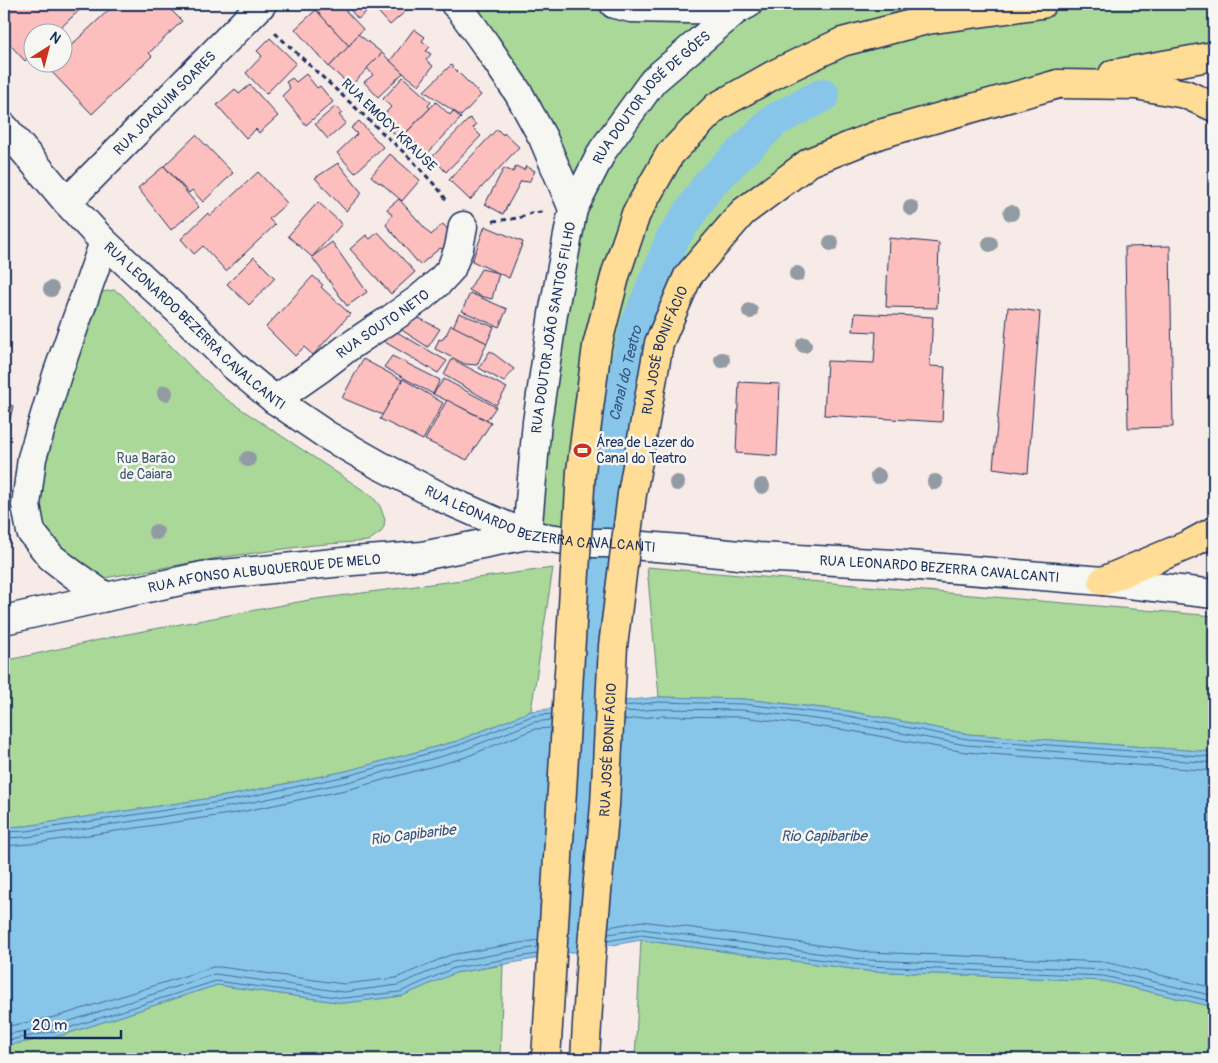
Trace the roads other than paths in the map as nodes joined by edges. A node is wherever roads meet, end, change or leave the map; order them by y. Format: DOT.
graph roads {
  1 [pos="455,4"];
  2 [pos="614,4"];
  3 [pos="1042,4"];
  4 [pos="742,7"];
  5 [pos="258,8"];
  6 [pos="1214,56"];
  7 [pos="1058,84"];
  8 [pos="1214,107"];
  9 [pos="4,127"];
  10 [pos="67,202"];
  11 [pos="573,209"];
  12 [pos="463,226"];
  13 [pos="104,242"];
  14 [pos="275,400"];
  15 [pos="1214,531"];
  16 [pos="527,535"];
  17 [pos="1103,581"];
  18 [pos="1214,594"];
  19 [pos="106,597"];
  20 [pos="4,620"];
  21 [pos="546,1059"];
  22 [pos="585,1059"];
  1 -- 11 [label="street, RUA DOUTOR JOÃO SANTOS FILHO"];
  2 -- 4 [label="street"];
  3 -- 21 [label="main road, bridge"];
  4 -- 11 [label="street, RUA DOUTOR JOSÉ DE GÓES"];
  5 -- 10 [label="street, RUA JOAQUIM SOARES"];
  6 -- 7 [label="main road"];
  7 -- 8 [label="main road"];
  7 -- 22 [label="main road, RUA JOSÉ BONIFÁCIO, bridge"];
  9 -- 10 [label="street, RUA LEONARDO BEZERRA CAVALCANTI"];
  10 -- 13 [label="street, RUA LEONARDO BEZERRA CAVALCANTI"];
  11 -- 16 [label="street, RUA DOUTOR JOÃO SANTOS FILHO"];
  12 -- 14 [label="street, RUA SOUTO NETO"];
  13 -- 14 [label="street, RUA LEONARDO BEZERRA CAVALCANTI"];
  13 -- 19 [label="street"];
  14 -- 16 [label="street, RUA LEONARDO BEZERRA CAVALCANTI"];
  15 -- 17 [label="main road"];
  16 -- 17 [label="street, RUA LEONARDO BEZERRA CAVALCANTI"];
  16 -- 19 [label="street, RUA AFONSO ALBUQUERQUE DE MELO"];
  17 -- 18 [label="street, RUA LEONARDO BEZERRA CAVALCANTI"];
  19 -- 20 [label="street, RUA AFONSO ALBUQUERQUE DE MELO"];
}
